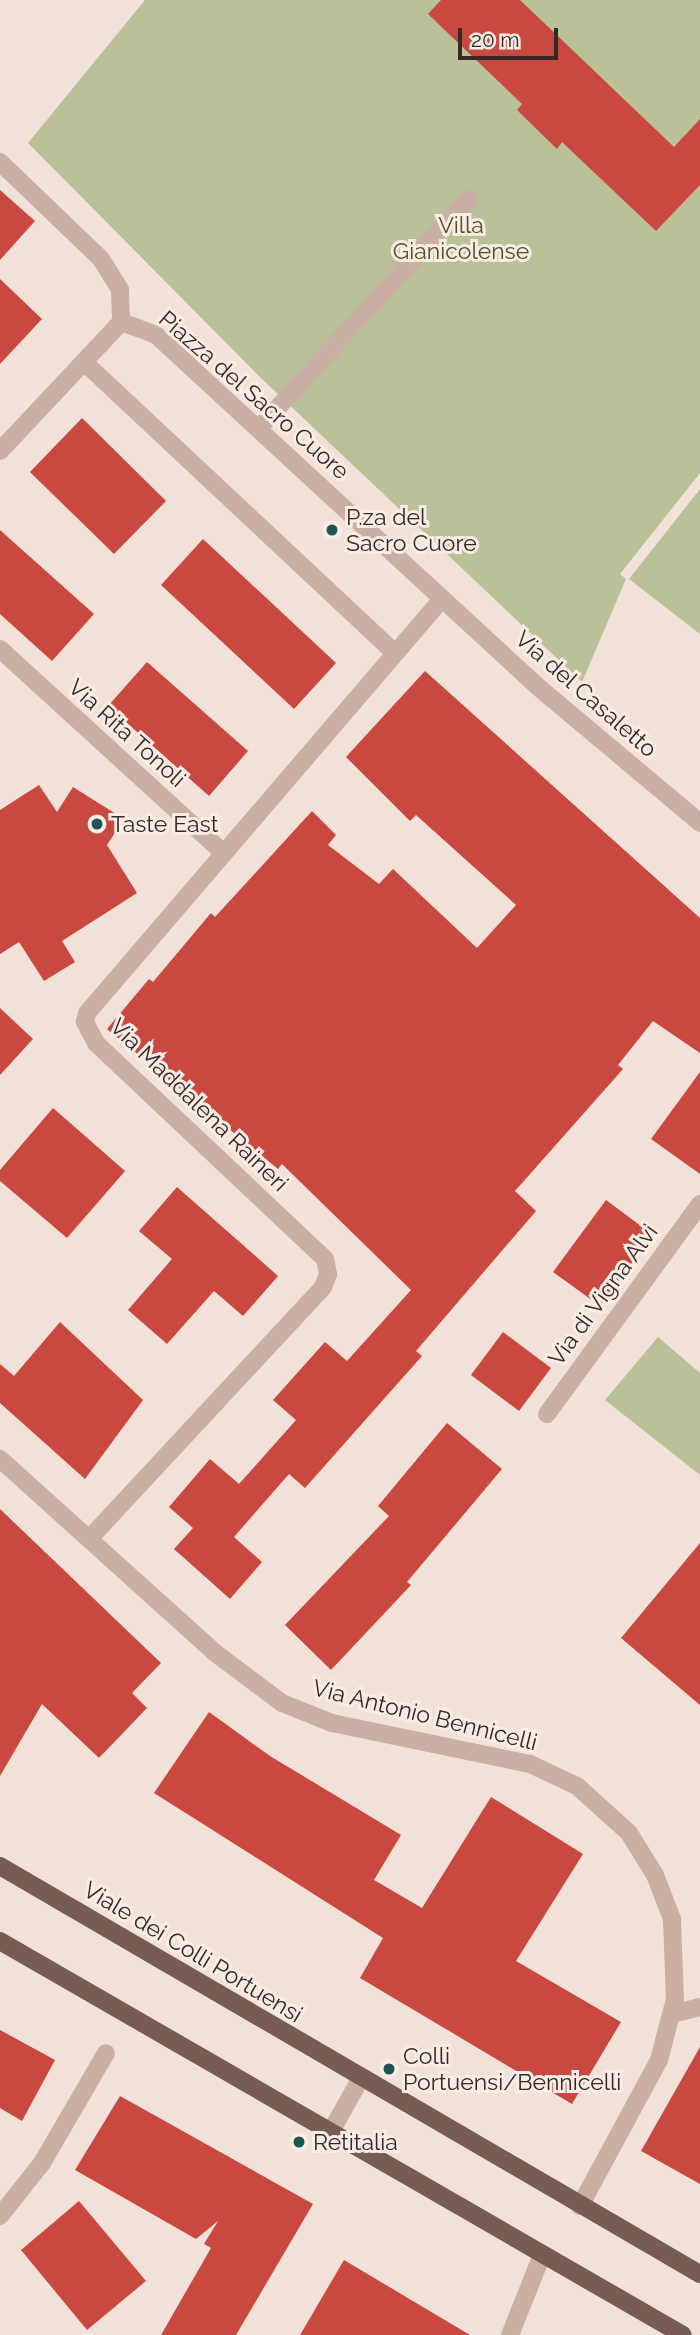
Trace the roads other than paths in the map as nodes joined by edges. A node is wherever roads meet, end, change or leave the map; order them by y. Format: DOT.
graph roads {
  1 [pos="0,162"];
  2 [pos="469,198"];
  3 [pos="121,322"];
  4 [pos="85,362"];
  5 [pos="259,429"];
  6 [pos="0,451"];
  7 [pos="442,599"];
  8 [pos="0,649"];
  9 [pos="394,653"];
  10 [pos="697,815"];
  11 [pos="222,852"];
  12 [pos="700,1205"];
  13 [pos="547,1414"];
  14 [pos="0,1459"];
  15 [pos="89,1539"];
  16 [pos="0,1866"];
  17 [pos="0,1941"];
  18 [pos="700,2007"];
  19 [pos="672,2014"];
  20 [pos="106,2053"];
  21 [pos="360,2080"];
  22 [pos="330,2133"];
  23 [pos="580,2206"];
  24 [pos="0,2216"];
  25 [pos="542,2255"];
  26 [pos="700,2274"];
  27 [pos="510,2335"];
  28 [pos="683,2335"];
  1 -- 3 [label="street"];
  2 -- 5 [label="street"];
  3 -- 4 [label="street"];
  3 -- 5 [label="street, Piazza del Sacro Cuore"];
  4 -- 6 [label="street"];
  4 -- 9 [label="street"];
  5 -- 7 [label="street, Piazza del Sacro Cuore"];
  7 -- 9 [label="street, Via Maddalena Raineri"];
  7 -- 10 [label="street, Via del Casaletto"];
  8 -- 11 [label="street, Via Rita Tonoli"];
  9 -- 11 [label="street, Via Maddalena Raineri"];
  11 -- 15 [label="street, Via Maddalena Raineri"];
  12 -- 13 [label="street, Via di Vigna Alvi"];
  14 -- 15 [label="street, Via Antonio Bennicelli"];
  15 -- 19 [label="street, Via Antonio Bennicelli"];
  16 -- 21 [label="main road, Viale dei Colli Portuensi"];
  17 -- 22 [label="main road"];
  18 -- 19 [label="street"];
  19 -- 23 [label="street, Via Antonio Bennicelli"];
  20 -- 24 [label="street"];
  21 -- 22 [label="street"];
  21 -- 23 [label="main road, Viale dei Colli Portuensi"];
  22 -- 25 [label="main road"];
  23 -- 26 [label="main road, Viale dei Colli Portuensi"];
  25 -- 27 [label="street"];
  25 -- 28 [label="main road"];
}
